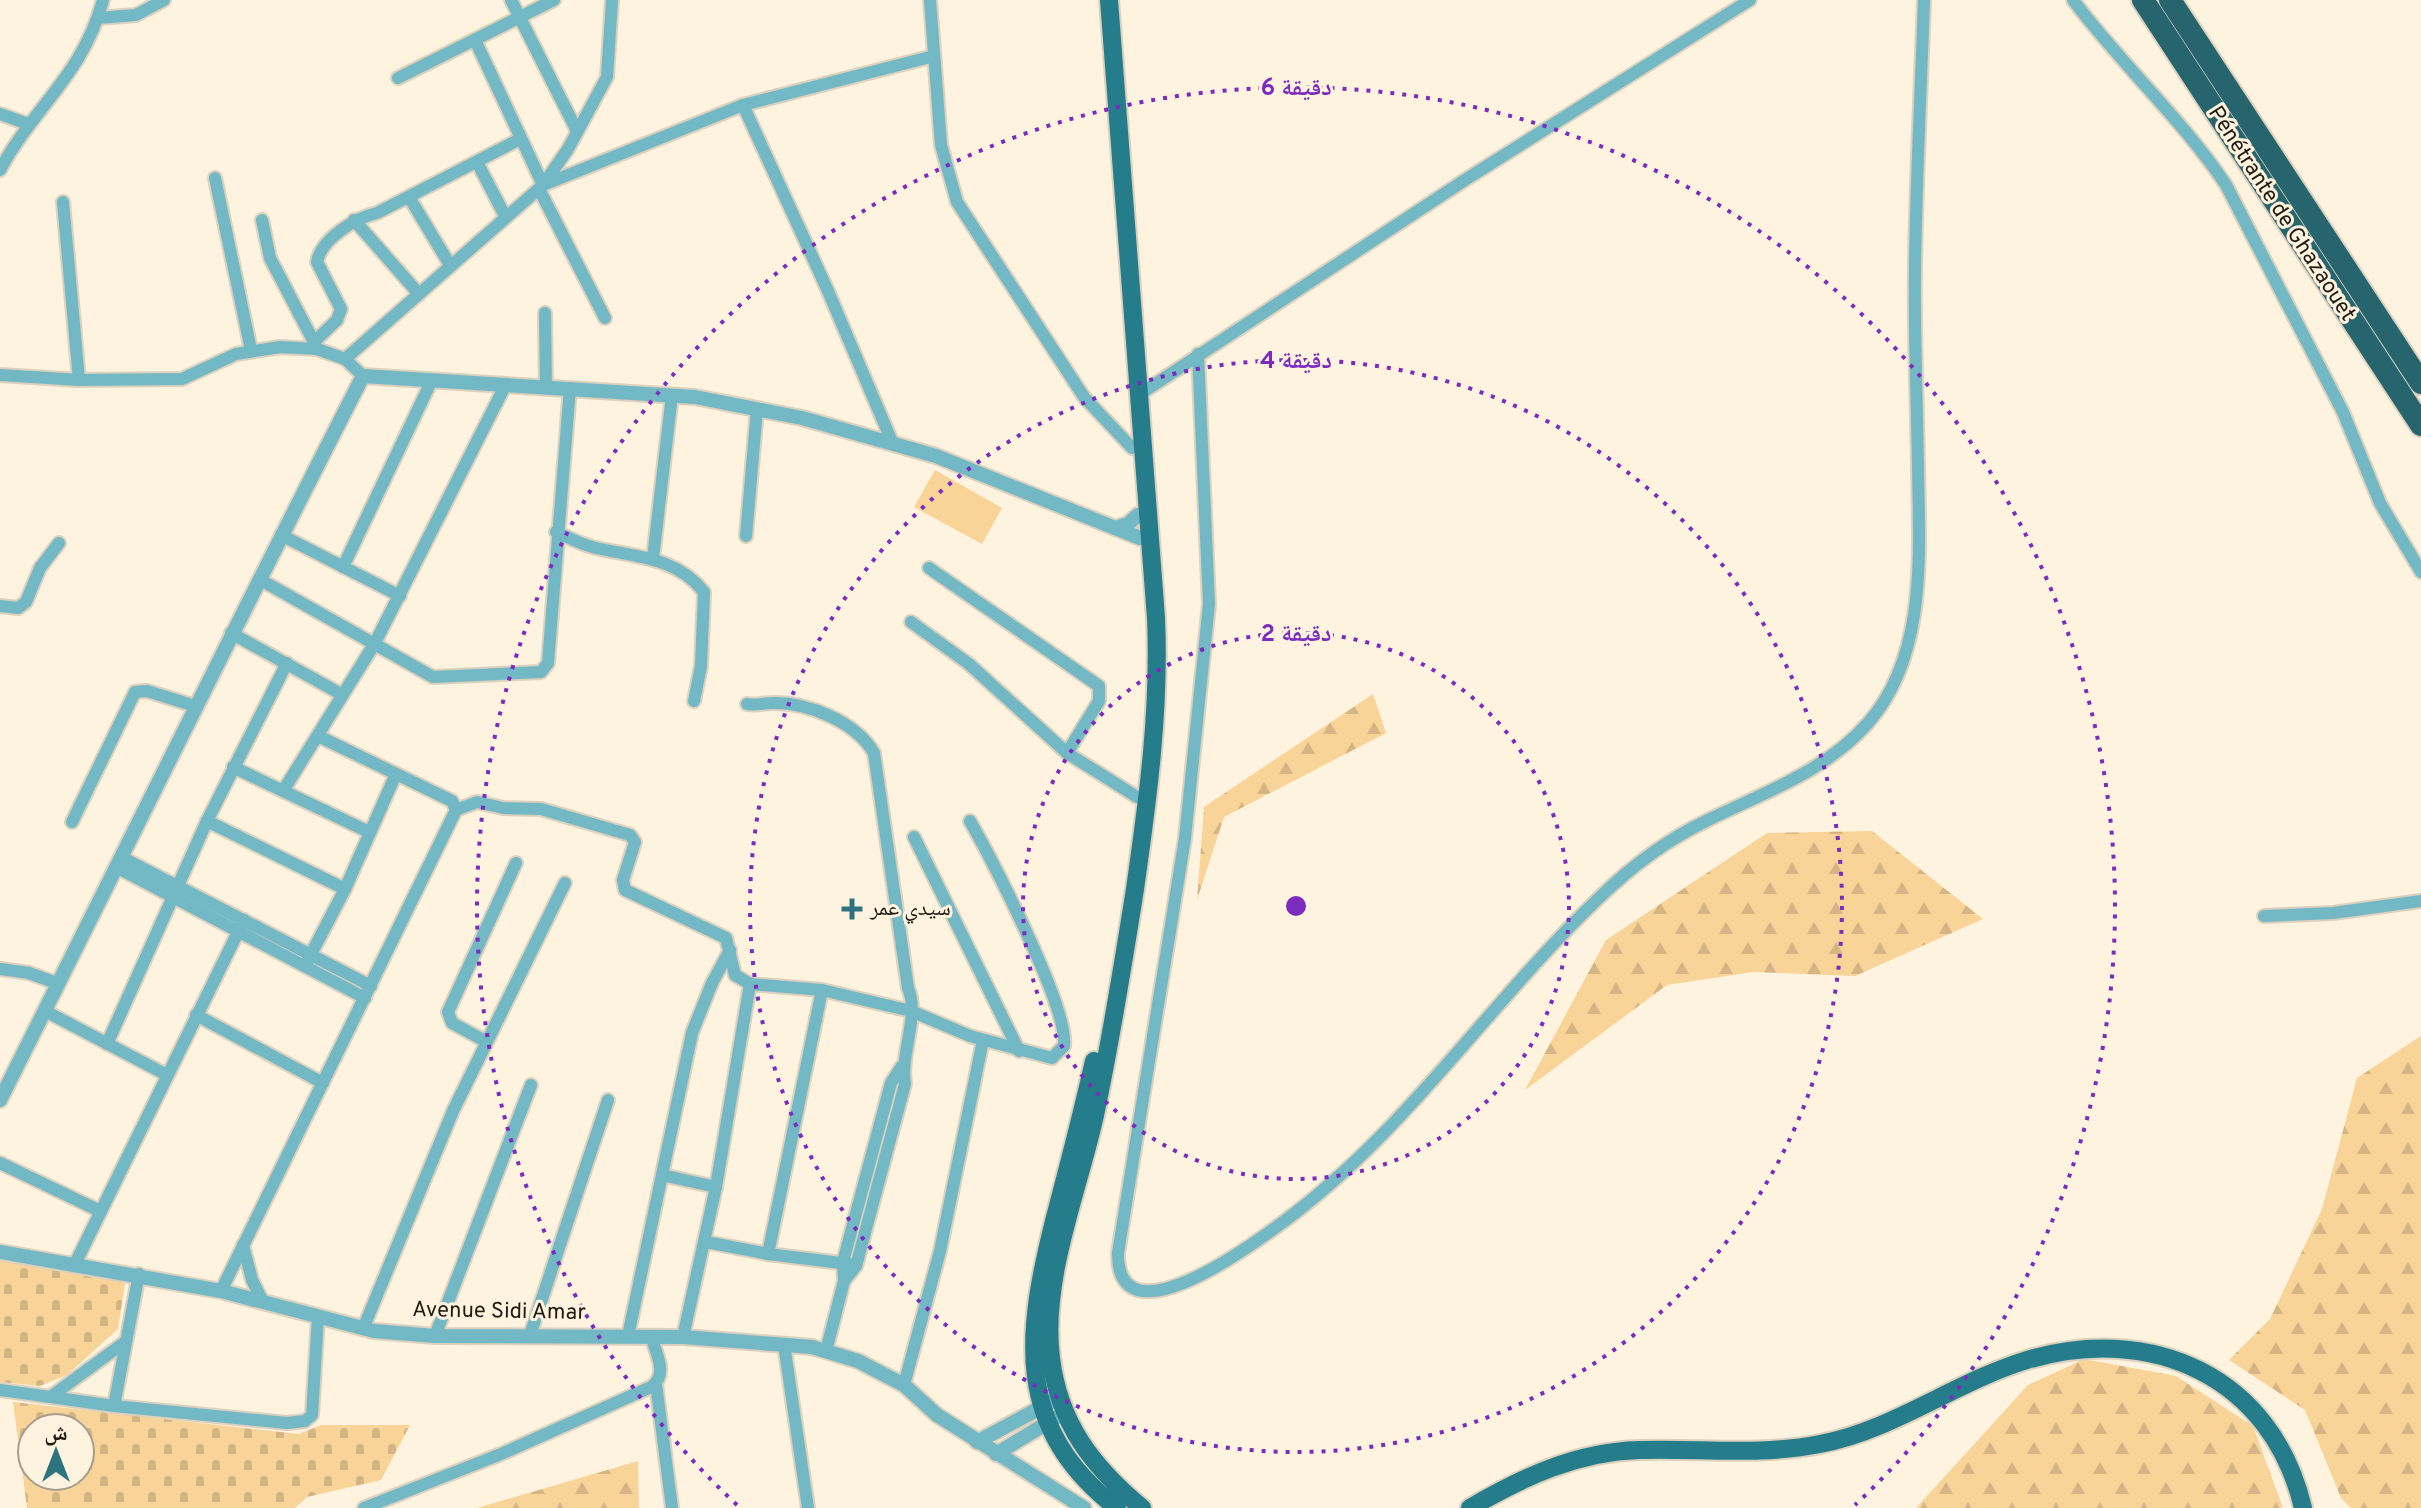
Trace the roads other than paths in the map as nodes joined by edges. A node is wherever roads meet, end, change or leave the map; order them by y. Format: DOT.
graph roads {
  1 [pos="103,0"];
  2 [pos="164,0"];
  3 [pos="511,0"];
  4 [pos="554,0"];
  5 [pos="612,0"];
  6 [pos="930,0"];
  7 [pos="1098,0"];
  8 [pos="1109,0"];
  9 [pos="1750,0"];
  10 [pos="1924,0"];
  11 [pos="2073,0"];
  12 [pos="2143,0"];
  13 [pos="2170,0"];
  14 [pos="519,17"];
  15 [pos="98,18"];
  16 [pos="475,40"];
  17 [pos="934,56"];
  18 [pos="398,78"];
  19 [pos="743,105"];
  20 [pos="0,114"];
  21 [pos="28,124"];
  22 [pos="577,131"];
  23 [pos="520,139"];
  24 [pos="477,162"];
  25 [pos="0,170"];
  26 [pos="215,178"];
  27 [pos="541,187"];
  28 [pos="409,197"];
  29 [pos="63,202"];
  30 [pos="505,216"];
  31 [pos="262,220"];
  32 [pos="354,220"];
  33 [pos="450,265"];
  34 [pos="419,294"];
  35 [pos="545,313"];
  36 [pos="605,318"];
  37 [pos="315,345"];
  38 [pos="251,350"];
  39 [pos="1198,354"];
  40 [pos="354,362"];
  41 [pos="0,375"];
  42 [pos="79,380"];
  43 [pos="432,380"];
  44 [pos="2421,383"];
  45 [pos="505,386"];
  46 [pos="546,387"];
  47 [pos="570,388"];
  48 [pos="1140,394"];
  49 [pos="672,395"];
  50 [pos="757,409"];
  51 [pos="2421,425"];
  52 [pos="893,444"];
  53 [pos="1132,448"];
  54 [pos="1138,515"];
  55 [pos="1115,528"];
  56 [pos="556,532"];
  57 [pos="281,535"];
  58 [pos="746,536"];
  59 [pos="1140,538"];
  60 [pos="59,543"];
  61 [pos="653,558"];
  62 [pos="343,567"];
  63 [pos="929,568"];
  64 [pos="2421,572"];
  65 [pos="259,579"];
  66 [pos="400,596"];
  67 [pos="0,606"];
  68 [pos="911,622"];
  69 [pos="231,633"];
  70 [pos="375,643"];
  71 [pos="287,663"];
  72 [pos="341,694"];
  73 [pos="694,701"];
  74 [pos="747,704"];
  75 [pos="195,706"];
  76 [pos="318,736"];
  77 [pos="1067,753"];
  78 [pos="233,767"];
  79 [pos="396,774"];
  80 [pos="283,791"];
  81 [pos="1137,797"];
  82 [pos="456,810"];
  83 [pos="207,821"];
  84 [pos="970,821"];
  85 [pos="72,822"];
  86 [pos="369,832"];
  87 [pos="914,837"];
  88 [pos="121,863"];
  89 [pos="516,863"];
  90 [pos="565,883"];
  91 [pos="178,886"];
  92 [pos="345,889"];
  93 [pos="172,898"];
  94 [pos="2421,901"];
  95 [pos="2264,916"];
  96 [pos="244,920"];
  97 [pos="237,933"];
  98 [pos="730,949"];
  99 [pos="307,962"];
  100 [pos="0,969"];
  101 [pos="59,984"];
  102 [pos="750,984"];
  103 [pos="822,990"];
  104 [pos="368,992"];
  105 [pos="45,1011"];
  106 [pos="911,1011"];
  107 [pos="196,1015"];
  108 [pos="983,1040"];
  109 [pos="485,1041"];
  110 [pos="107,1044"];
  111 [pos="1019,1051"];
  112 [pos="167,1075"];
  113 [pos="323,1083"];
  114 [pos="531,1085"];
  115 [pos="0,1100"];
  116 [pos="608,1100"];
  117 [pos="0,1163"];
  118 [pos="662,1175"];
  119 [pos="716,1187"];
  120 [pos="100,1211"];
  121 [pos="706,1242"];
  122 [pos="243,1245"];
  123 [pos="0,1252"];
  124 [pos="768,1254"];
  125 [pos="75,1264"];
  126 [pos="849,1264"];
  127 [pos="139,1274"];
  128 [pos="221,1291"];
  129 [pos="262,1300"];
  130 [pos="318,1317"];
  131 [pos="363,1329"];
  132 [pos="530,1335"];
  133 [pos="435,1336"];
  134 [pos="628,1336"];
  135 [pos="651,1336"];
  136 [pos="683,1337"];
  137 [pos="125,1342"];
  138 [pos="784,1344"];
  139 [pos="826,1351"];
  140 [pos="656,1384"];
  141 [pos="904,1385"];
  142 [pos="0,1390"];
  143 [pos="53,1395"];
  144 [pos="114,1406"];
  145 [pos="1054,1410"];
  146 [pos="977,1442"];
  147 [pos="996,1454"];
  148 [pos="1079,1507"];
  149 [pos="364,1508"];
  150 [pos="672,1508"];
  151 [pos="808,1508"];
  152 [pos="1117,1508"];
  153 [pos="1142,1508"];
  154 [pos="1470,1508"];
  155 [pos="2303,1508"];
  1 -- 15 [label="street"];
  2 -- 15 [label="street"];
  3 -- 14 [label="street"];
  4 -- 14 [label="street"];
  5 -- 22 [label="street"];
  6 -- 17 [label="street"];
  7 -- 53 [label="main road"];
  8 -- 48 [label="main road"];
  9 -- 39 [label="street"];
  10 -- 39 [label="street"];
  11 -- 64 [label="street"];
  12 -- 51 [label="highway, Pénétrante de Ghazaouet"];
  13 -- 44 [label="highway, Pénétrante de Ghazaouet"];
  14 -- 16 [label="street"];
  14 -- 22 [label="street"];
  15 -- 21 [label="street"];
  16 -- 18 [label="street"];
  16 -- 23 [label="street"];
  17 -- 19 [label="street"];
  17 -- 53 [label="street"];
  19 -- 27 [label="street"];
  19 -- 52 [label="street"];
  20 -- 21 [label="street"];
  21 -- 25 [label="street"];
  22 -- 27 [label="street"];
  23 -- 24 [label="street"];
  23 -- 27 [label="street"];
  24 -- 28 [label="street"];
  24 -- 30 [label="street"];
  26 -- 38 [label="street"];
  27 -- 30 [label="street"];
  27 -- 36 [label="street"];
  28 -- 32 [label="street"];
  28 -- 33 [label="street"];
  29 -- 42 [label="street"];
  30 -- 33 [label="street"];
  31 -- 37 [label="street"];
  32 -- 34 [label="street"];
  32 -- 37 [label="street"];
  33 -- 34 [label="street"];
  34 -- 40 [label="street"];
  35 -- 46 [label="street"];
  37 -- 38 [label="street"];
  37 -- 40 [label="street"];
  38 -- 42 [label="street"];
  39 -- 48 [label="street"];
  40 -- 43 [label="street"];
  40 -- 57 [label="street"];
  41 -- 42 [label="street"];
  43 -- 45 [label="street"];
  43 -- 62 [label="street"];
  45 -- 46 [label="street"];
  45 -- 66 [label="street"];
  46 -- 47 [label="street"];
  47 -- 49 [label="street"];
  47 -- 56 [label="street"];
  48 -- 145 [label="main road"];
  49 -- 50 [label="street"];
  49 -- 61 [label="street"];
  50 -- 52 [label="street"];
  50 -- 58 [label="street"];
  52 -- 55 [label="street"];
  53 -- 54 [label="main road"];
  54 -- 55 [label="street"];
  54 -- 59 [label="main road"];
  55 -- 59 [label="street"];
  56 -- 61 [label="street"];
  56 -- 70 [label="street"];
  57 -- 62 [label="street"];
  57 -- 65 [label="street"];
  59 -- 81 [label="main road"];
  60 -- 67 [label="street"];
  61 -- 73 [label="street"];
  62 -- 66 [label="street"];
  63 -- 77 [label="street"];
  65 -- 69 [label="street"];
  65 -- 70 [label="street"];
  66 -- 70 [label="street"];
  68 -- 77 [label="street"];
  69 -- 71 [label="street"];
  69 -- 75 [label="street"];
  70 -- 72 [label="street"];
  71 -- 72 [label="street"];
  71 -- 78 [label="street"];
  72 -- 76 [label="street"];
  74 -- 106 [label="street"];
  75 -- 85 [label="street"];
  75 -- 88 [label="street"];
  76 -- 79 [label="street"];
  76 -- 80 [label="street"];
  77 -- 81 [label="street"];
  78 -- 80 [label="street"];
  78 -- 83 [label="street"];
  79 -- 82 [label="street"];
  79 -- 86 [label="street"];
  80 -- 86 [label="street"];
  81 -- 145 [label="main road"];
  82 -- 98 [label="street"];
  82 -- 104 [label="street"];
  83 -- 91 [label="street"];
  83 -- 92 [label="street"];
  84 -- 111 [label="street"];
  86 -- 92 [label="street"];
  87 -- 111 [label="street"];
  88 -- 91 [label="street"];
  88 -- 93 [label="street"];
  88 -- 101 [label="street"];
  89 -- 109 [label="street"];
  90 -- 109 [label="street"];
  91 -- 93 [label="street"];
  91 -- 96 [label="street"];
  92 -- 99 [label="street"];
  93 -- 97 [label="street"];
  93 -- 110 [label="street"];
  94 -- 95 [label="street"];
  96 -- 97 [label="street"];
  96 -- 99 [label="street"];
  97 -- 99 [label="street"];
  97 -- 107 [label="street"];
  98 -- 102 [label="street"];
  98 -- 118 [label="street"];
  99 -- 104 [label="street"];
  100 -- 101 [label="street"];
  101 -- 105 [label="street"];
  102 -- 103 [label="street"];
  102 -- 119 [label="street"];
  103 -- 106 [label="street"];
  103 -- 124 [label="street"];
  104 -- 113 [label="street"];
  105 -- 110 [label="street"];
  105 -- 115 [label="street"];
  106 -- 108 [label="street"];
  106 -- 126 [label="street"];
  107 -- 112 [label="street"];
  107 -- 113 [label="street"];
  108 -- 111 [label="street"];
  108 -- 141 [label="street"];
  109 -- 131 [label="street"];
  110 -- 112 [label="street"];
  112 -- 120 [label="street"];
  113 -- 122 [label="street"];
  114 -- 133 [label="street"];
  116 -- 132 [label="street"];
  117 -- 120 [label="street"];
  118 -- 119 [label="street"];
  118 -- 134 [label="street"];
  119 -- 121 [label="street"];
  120 -- 125 [label="street"];
  121 -- 124 [label="street"];
  121 -- 136 [label="street"];
  122 -- 128 [label="street"];
  122 -- 129 [label="street"];
  123 -- 125 [label="street, Avenue Sidi Amar"];
  124 -- 126 [label="street"];
  125 -- 127 [label="street, Avenue Sidi Amar"];
  126 -- 139 [label="street"];
  127 -- 128 [label="street, Avenue Sidi Amar"];
  127 -- 137 [label="street"];
  128 -- 129 [label="street, Avenue Sidi Amar"];
  129 -- 130 [label="street, Avenue Sidi Amar"];
  130 -- 131 [label="street, Avenue Sidi Amar"];
  130 -- 144 [label="street"];
  131 -- 133 [label="street, Avenue Sidi Amar"];
  132 -- 133 [label="street, Avenue Sidi Amar"];
  132 -- 134 [label="street, Avenue Sidi Amar"];
  134 -- 135 [label="street, Avenue Sidi Amar"];
  135 -- 136 [label="street, Avenue Sidi Amar"];
  135 -- 140 [label="street"];
  136 -- 138 [label="street, Avenue Sidi Amar"];
  137 -- 143 [label="street"];
  137 -- 144 [label="street"];
  138 -- 139 [label="street, Avenue Sidi Amar"];
  138 -- 151 [label="street"];
  139 -- 141 [label="street, Avenue Sidi Amar"];
  140 -- 149 [label="street"];
  140 -- 150 [label="street"];
  141 -- 146 [label="street, Avenue Sidi Amar"];
  142 -- 143 [label="street"];
  143 -- 144 [label="street"];
  145 -- 146 [label="street"];
  145 -- 147 [label="street"];
  145 -- 152 [label="main road"];
  145 -- 153 [label="main road"];
  146 -- 147 [label="street, Avenue Sidi Amar"];
  147 -- 148 [label="street, Avenue Sidi Amar"];
  154 -- 155 [label="main road"];
}
